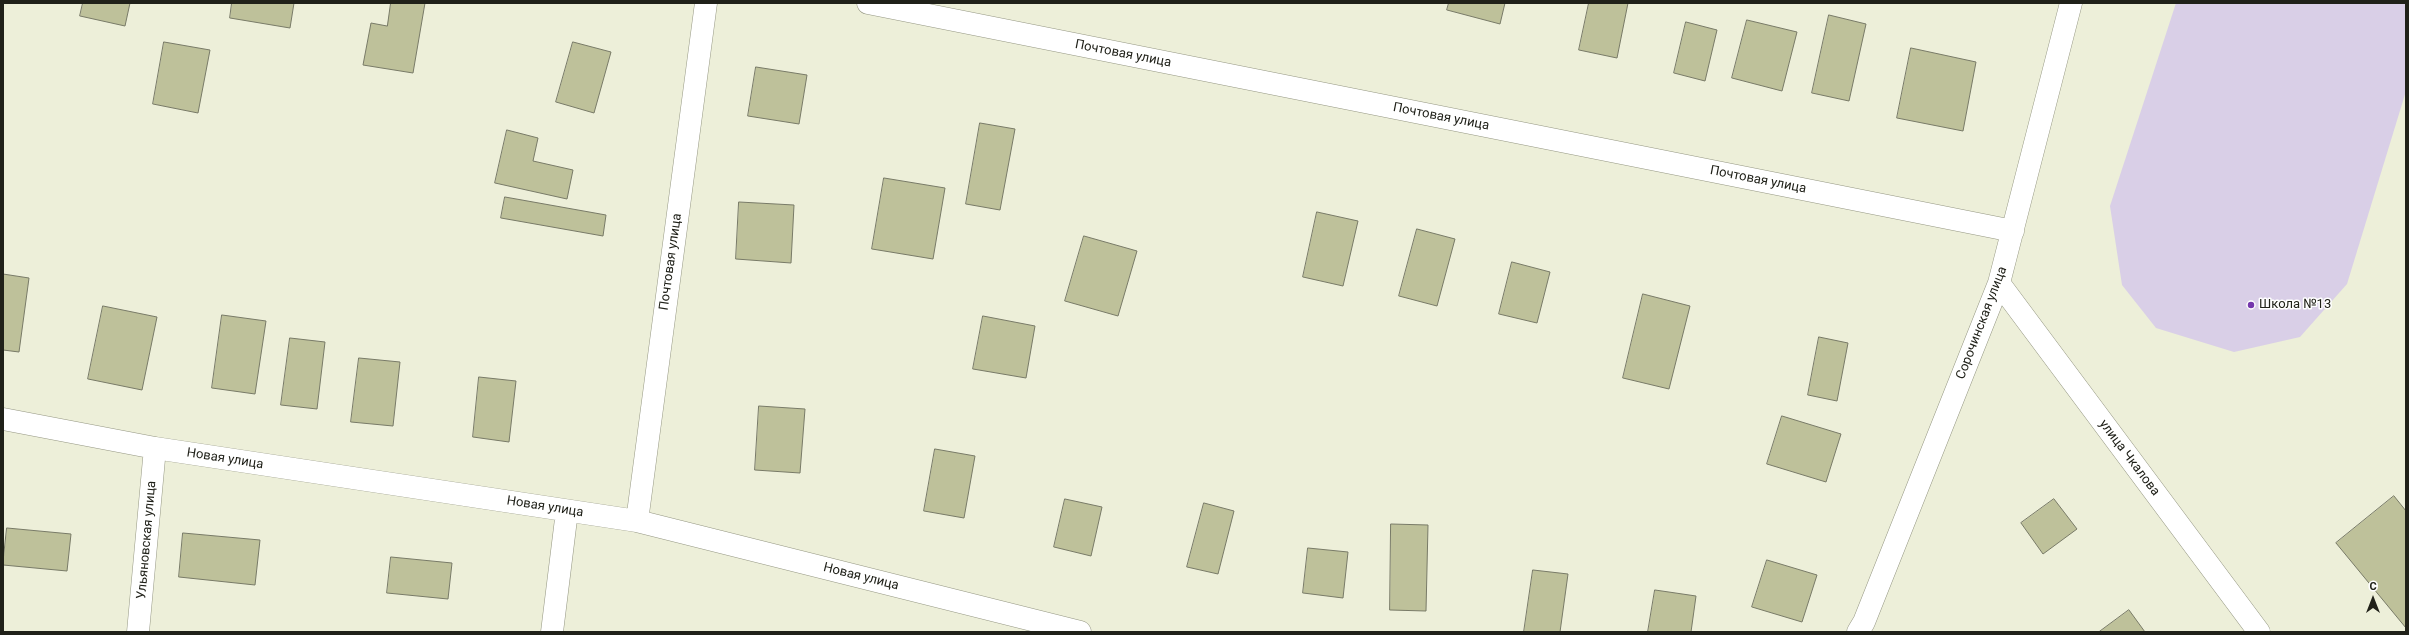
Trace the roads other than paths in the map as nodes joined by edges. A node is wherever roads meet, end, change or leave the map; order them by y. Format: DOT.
graph roads {
  1 [pos="706,3"];
  2 [pos="868,3"];
  3 [pos="2071,3"];
  4 [pos="2013,231"];
  5 [pos="1999,283"];
  6 [pos="3,419"];
  7 [pos="155,448"];
  8 [pos="567,511"];
  9 [pos="637,521"];
  10 [pos="138,632"];
  11 [pos="552,632"];
  12 [pos="1080,632"];
  13 [pos="1858,632"];
  14 [pos="2259,632"];
  1 -- 9 [label="street, Почтовая улица"];
  2 -- 4 [label="street, Почтовая улица"];
  3 -- 4 [label="street, Сорочинская улица"];
  4 -- 5 [label="street, Сорочинская улица"];
  5 -- 13 [label="street, Сорочинская улица"];
  5 -- 14 [label="street, улица Чкалова"];
  6 -- 7 [label="street, Новая улица"];
  7 -- 8 [label="street, Новая улица"];
  7 -- 10 [label="street, Ульяновская улица"];
  8 -- 9 [label="street, Новая улица"];
  8 -- 11 [label="street"];
  9 -- 12 [label="street, Новая улица"];
}
